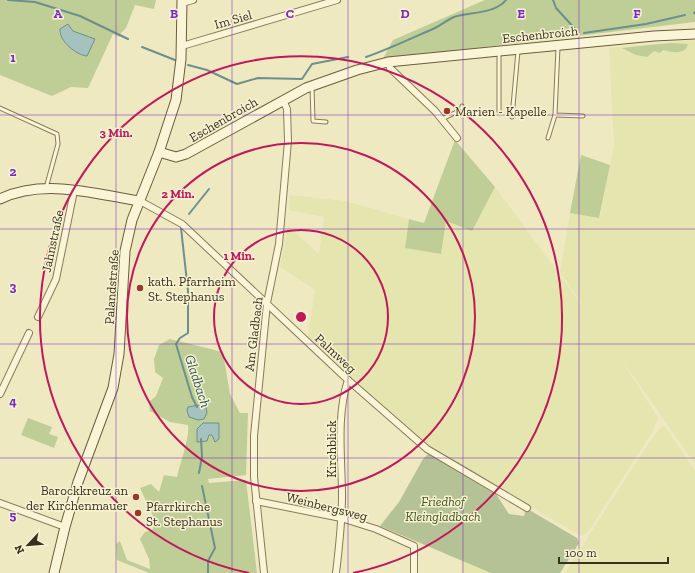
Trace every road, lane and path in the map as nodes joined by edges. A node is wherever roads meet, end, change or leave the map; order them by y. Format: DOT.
graph roads {
  1 [pos="193,0"];
  2 [pos="337,0"];
  3 [pos="182,1"];
  4 [pos="695,34"];
  5 [pos="558,45"];
  6 [pos="182,46"];
  7 [pos="518,50"];
  8 [pos="499,51"];
  9 [pos="388,62"];
  10 [pos="312,86"];
  11 [pos="283,100"];
  12 [pos="462,106"];
  13 [pos="0,108"];
  14 [pos="499,111"];
  15 [pos="555,115"];
  16 [pos="583,116"];
  17 [pos="512,117"];
  18 [pos="442,119"];
  19 [pos="326,122"];
  20 [pos="457,138"];
  21 [pos="548,138"];
  22 [pos="159,152"];
  23 [pos="46,188"];
  24 [pos="74,191"];
  25 [pos="0,199"];
  26 [pos="140,201"];
  27 [pos="267,303"];
  28 [pos="38,317"];
  29 [pos="29,333"];
  30 [pos="348,380"];
  31 [pos="1,392"];
  32 [pos="256,501"];
  33 [pos="0,503"];
  34 [pos="528,508"];
  35 [pos="342,518"];
  36 [pos="65,527"];
  37 [pos="54,573"];
  38 [pos="264,573"];
  39 [pos="336,573"];
  40 [pos="414,573"];
  1 -- 3 [label="street, Palandstraße"];
  2 -- 6 [label="street, Im Siel"];
  3 -- 6 [label="street, Palandstraße"];
  4 -- 5 [label="street, Eschenbroich"];
  5 -- 7 [label="street, Eschenbroich"];
  5 -- 15 [label="lane"];
  6 -- 22 [label="street, Palandstraße"];
  7 -- 8 [label="street, Eschenbroich"];
  7 -- 17 [label="lane"];
  8 -- 9 [label="street, Eschenbroich"];
  8 -- 14 [label="lane"];
  9 -- 10 [label="street, Eschenbroich"];
  9 -- 18 [label="street"];
  10 -- 11 [label="street, Eschenbroich"];
  10 -- 19 [label="lane"];
  11 -- 22 [label="street, Eschenbroich"];
  11 -- 27 [label="street, Am Gladbach"];
  12 -- 18 [label="lane"];
  13 -- 23 [label="lane"];
  15 -- 16 [label="lane"];
  15 -- 21 [label="lane"];
  18 -- 20 [label="street"];
  22 -- 26 [label="street, Palandstraße"];
  23 -- 24 [label="street"];
  23 -- 25 [label="street"];
  24 -- 26 [label="street"];
  24 -- 28 [label="street, Jahnstraße"];
  26 -- 27 [label="street, Palmweg"];
  26 -- 36 [label="street, Palandstraße"];
  27 -- 30 [label="street, Palmweg"];
  27 -- 32 [label="street, Am Gladbach"];
  29 -- 31 [label="street"];
  30 -- 34 [label="street, Palmweg"];
  30 -- 35 [label="street, Kirchblick"];
  32 -- 35 [label="street, Weinbergsweg"];
  32 -- 38 [label="street, Am Gladbach"];
  33 -- 36 [label="street"];
  35 -- 39 [label="street, Kirchblick"];
  35 -- 40 [label="street, Weinbergsweg"];
  36 -- 37 [label="street, Palandstraße"];
}
